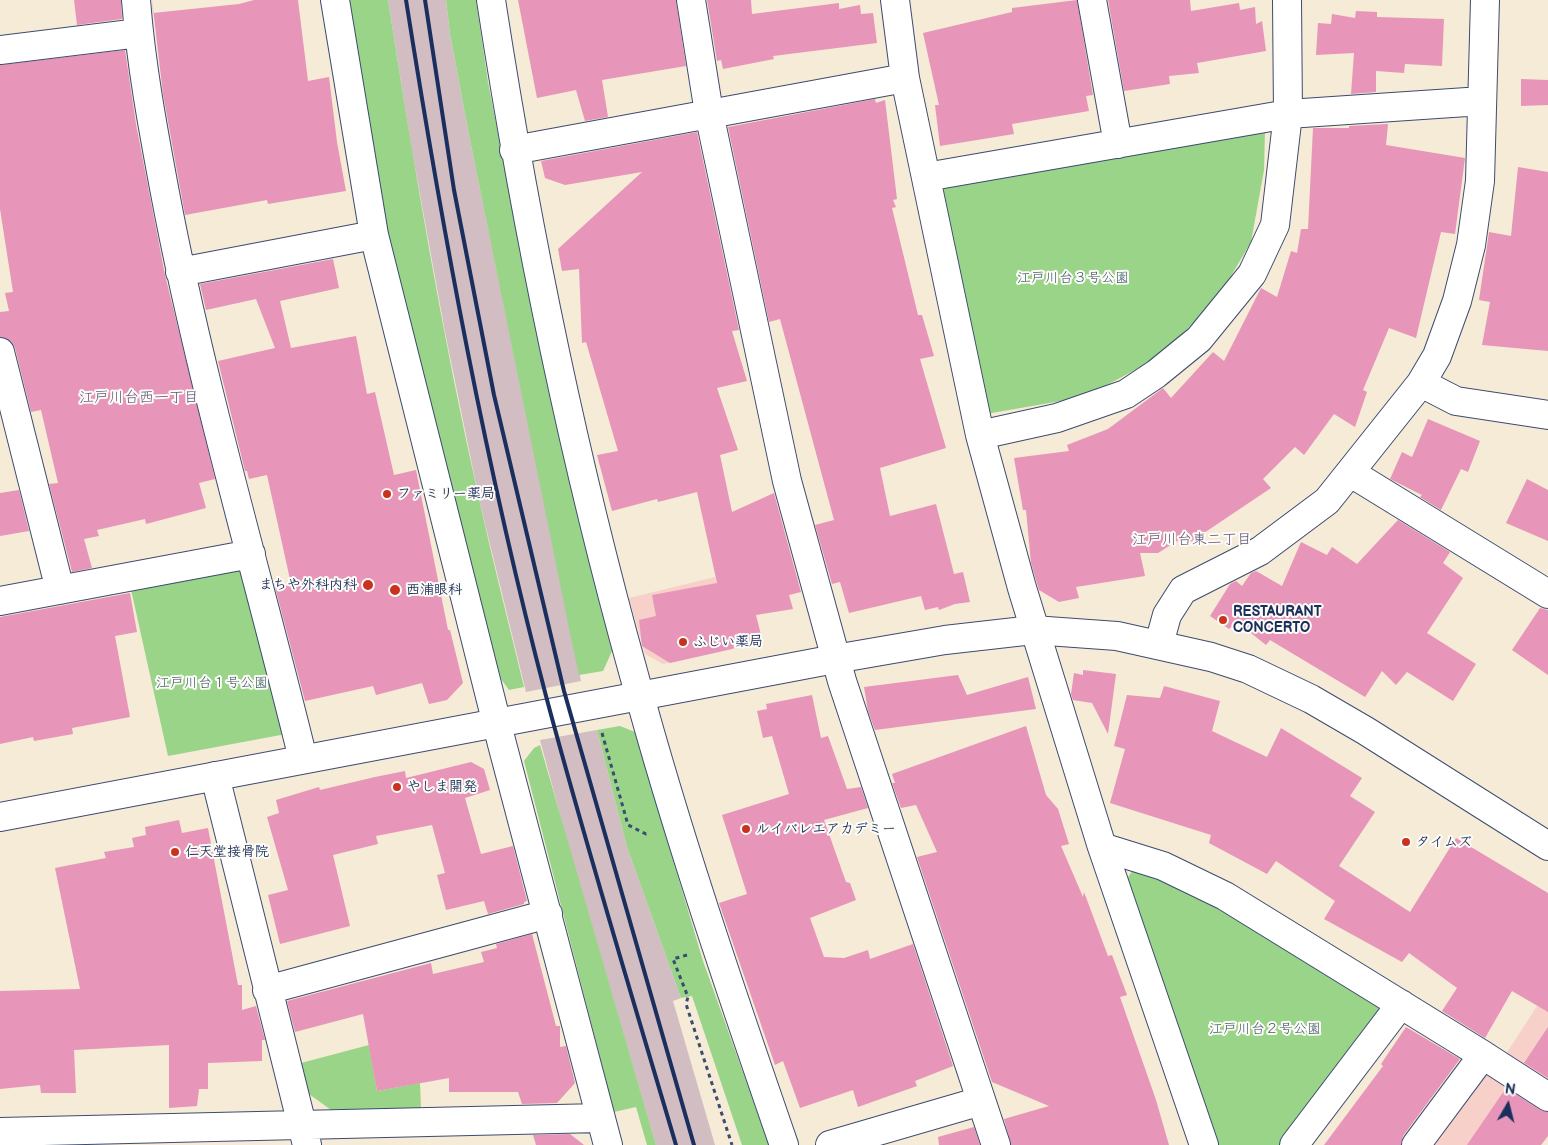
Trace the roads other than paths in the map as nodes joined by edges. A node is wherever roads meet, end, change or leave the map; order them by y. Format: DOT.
graph roads {
  1 [pos="136,0"];
  2 [pos="335,0"];
  3 [pos="491,0"];
  4 [pos="691,0"];
  5 [pos="895,0"];
  6 [pos="1092,0"];
  7 [pos="1287,0"];
  8 [pos="1485,0"];
  9 [pos="139,33"];
  10 [pos="0,50"];
  11 [pos="905,78"];
  12 [pos="1482,101"];
  13 [pos="709,113"];
  14 [pos="1288,114"];
  15 [pos="1118,144"];
  16 [pos="514,150"];
  17 [pos="926,178"];
  18 [pos="374,235"];
  19 [pos="180,272"];
  20 [pos="0,352"];
  21 [pos="1421,383"];
  22 [pos="1548,415"];
  23 [pos="980,435"];
  24 [pos="1351,473"];
  25 [pos="251,554"];
  26 [pos="60,590"];
  27 [pos="1548,594"];
  28 [pos="0,601"];
  29 [pos="1033,630"];
  30 [pos="1158,644"];
  31 [pos="835,658"];
  32 [pos="640,696"];
  33 [pos="497,722"];
  34 [pos="302,759"];
  35 [pos="215,776"];
  36 [pos="0,817"];
  37 [pos="1548,846"];
  38 [pos="1102,847"];
  39 [pos="548,914"];
  40 [pos="268,990"];
  41 [pos="1401,1004"];
  42 [pos="1483,1055"];
  43 [pos="1548,1098"];
  44 [pos="981,1101"];
  45 [pos="600,1118"];
  46 [pos="0,1132"];
  47 [pos="304,1135"];
  48 [pos="608,1145"];
  49 [pos="784,1145"];
  50 [pos="830,1145"];
  51 [pos="996,1145"];
  52 [pos="1204,1145"];
  53 [pos="1294,1145"];
  54 [pos="1416,1145"];
  1 -- 9 [label="street"];
  2 -- 18 [label="street"];
  3 -- 16 [label="street"];
  4 -- 13 [label="street"];
  5 -- 11 [label="street"];
  6 -- 15 [label="street"];
  7 -- 14 [label="street"];
  8 -- 12 [label="street"];
  9 -- 10 [label="street"];
  9 -- 19 [label="street"];
  11 -- 13 [label="street"];
  11 -- 17 [label="street"];
  12 -- 14 [label="street"];
  12 -- 21 [label="street"];
  13 -- 16 [label="street"];
  13 -- 31 [label="street"];
  14 -- 15 [label="street"];
  14 -- 23 [label="street"];
  15 -- 17 [label="street"];
  16 -- 32 [label="street"];
  17 -- 23 [label="street"];
  18 -- 19 [label="street"];
  18 -- 33 [label="street"];
  19 -- 25 [label="street"];
  20 -- 26 [label="street"];
  21 -- 22 [label="street"];
  21 -- 24 [label="street"];
  23 -- 29 [label="street"];
  24 -- 27 [label="street"];
  24 -- 30 [label="street"];
  25 -- 26 [label="street"];
  25 -- 34 [label="street"];
  26 -- 28 [label="street"];
  29 -- 30 [label="street"];
  29 -- 31 [label="street"];
  29 -- 38 [label="street"];
  30 -- 37 [label="street"];
  31 -- 32 [label="street"];
  31 -- 44 [label="street"];
  32 -- 33 [label="street"];
  32 -- 49 [label="street"];
  33 -- 34 [label="street"];
  33 -- 39 [label="street"];
  34 -- 35 [label="street"];
  35 -- 36 [label="street"];
  35 -- 40 [label="street"];
  38 -- 41 [label="street"];
  38 -- 52 [label="street"];
  39 -- 40 [label="street"];
  39 -- 45 [label="street"];
  40 -- 47 [label="street"];
  41 -- 42 [label="street"];
  41 -- 53 [label="street"];
  42 -- 43 [label="street"];
  42 -- 54 [label="street"];
  44 -- 50 [label="street"];
  44 -- 51 [label="street"];
  45 -- 47 [label="street"];
  45 -- 48 [label="street"];
  46 -- 47 [label="street"];
}
